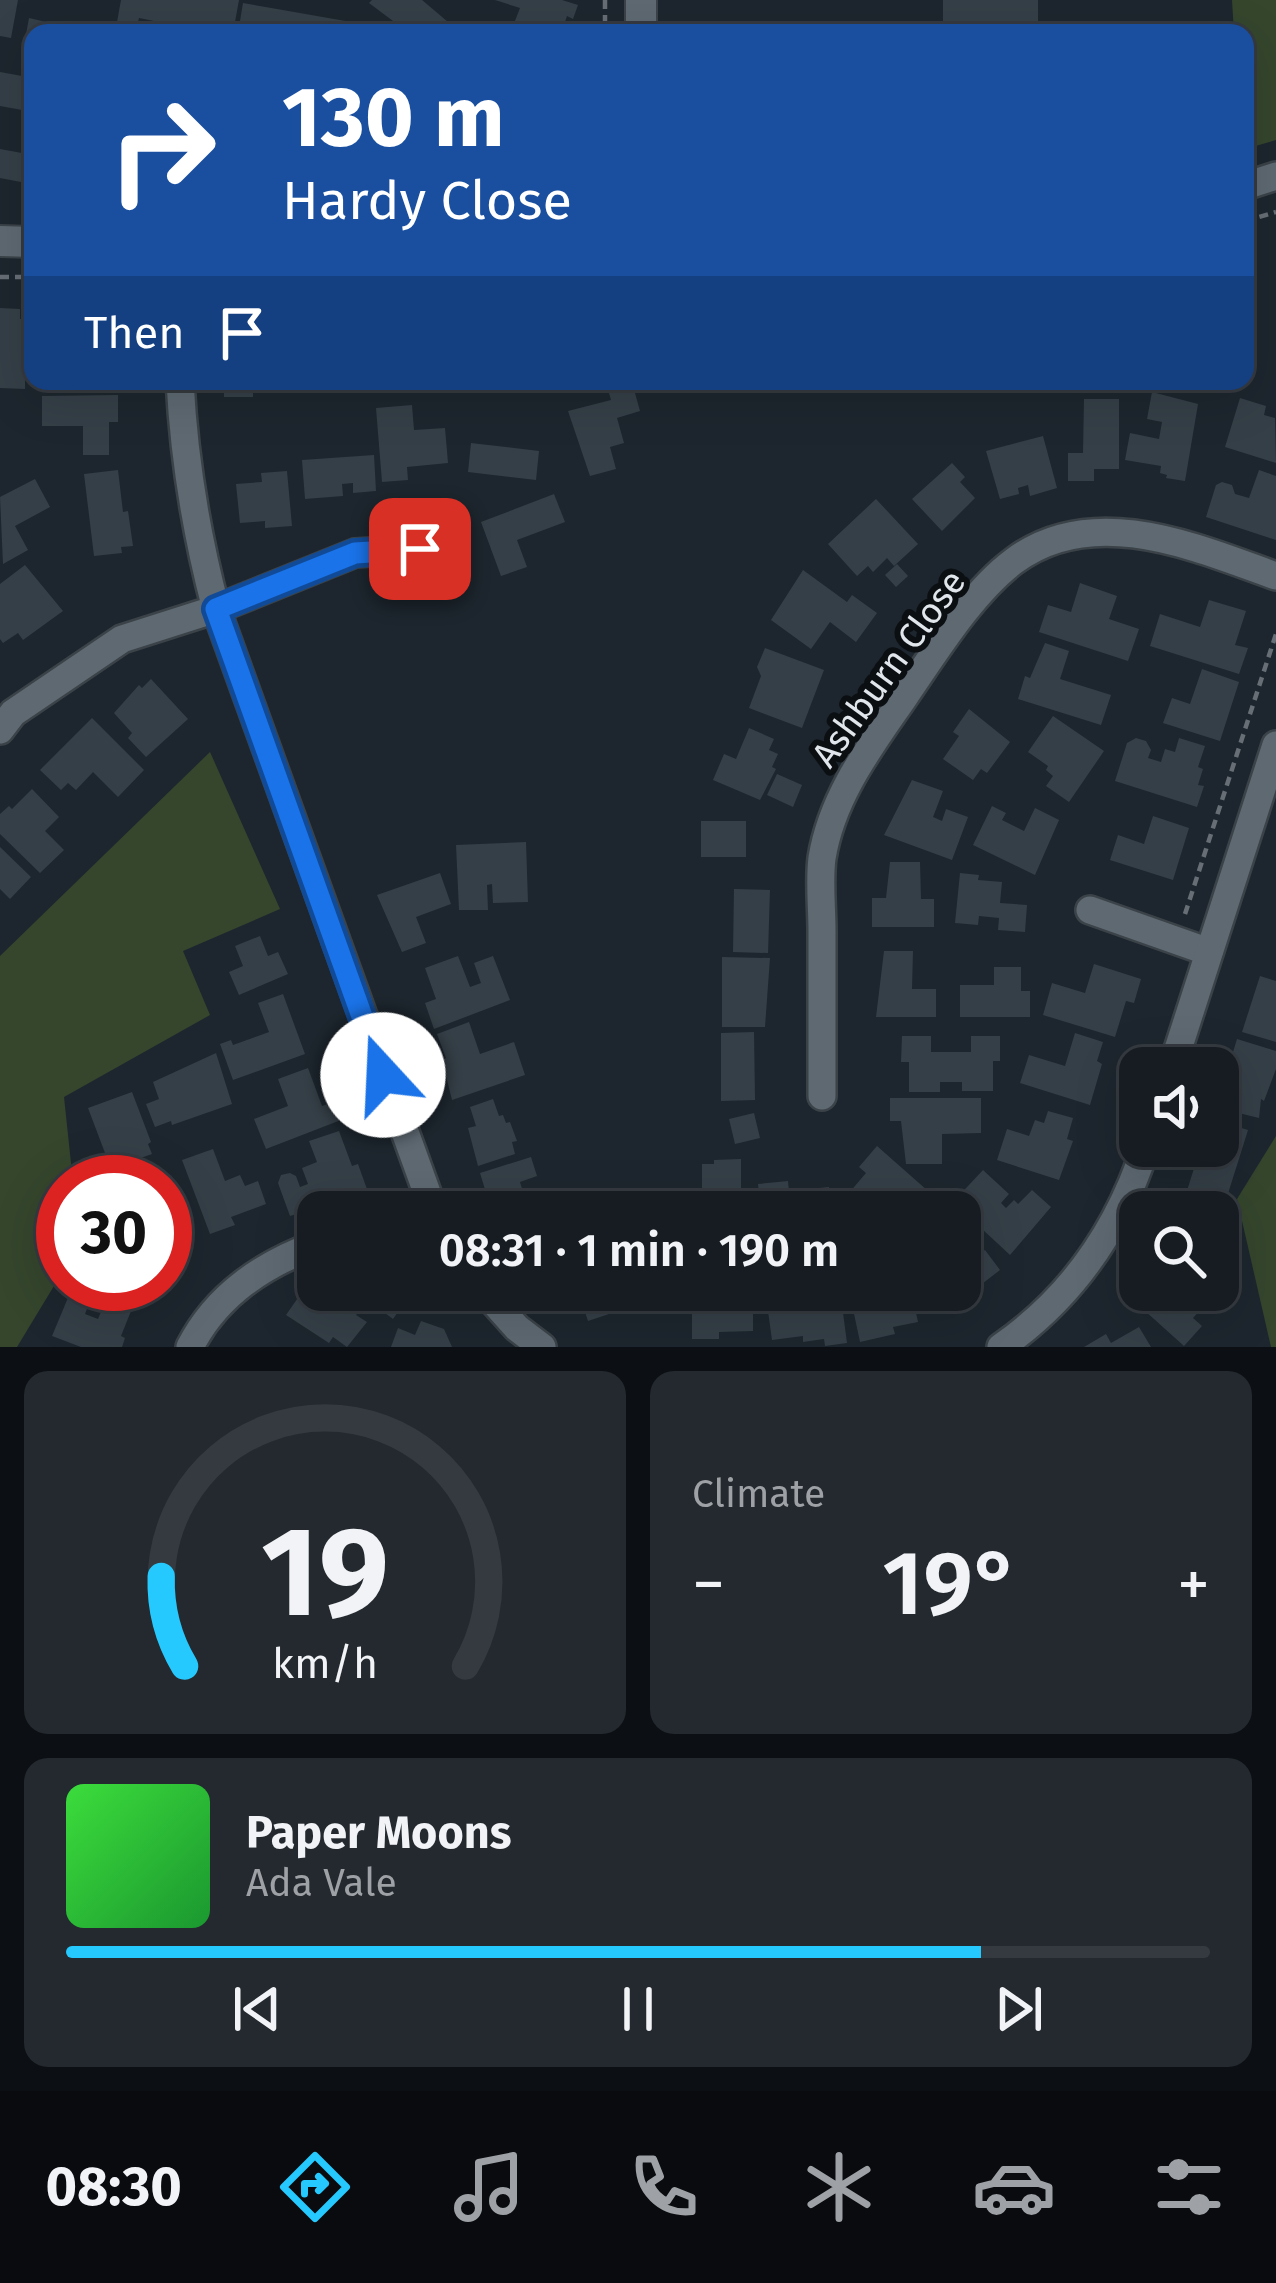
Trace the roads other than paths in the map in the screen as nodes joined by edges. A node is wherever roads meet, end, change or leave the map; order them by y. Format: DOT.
graph roads {
  1 [pos="180,390"];
  2 [pos="420,549"];
  3 [pos="1276,576"];
  4 [pos="216,609"];
  5 [pos="4,713"];
  6 [pos="1276,745"];
  7 [pos="1090,910"];
  8 [pos="1209,952"];
  9 [pos="1179,1047"];
  10 [pos="822,1096"];
  11 [pos="1138,1167"];
  12 [pos="416,1191"];
  13 [pos="297,1254"];
  14 [pos="502,1311"];
  15 [pos="190,1347"];
  16 [pos="542,1347"];
  17 [pos="1001,1347"];
  1 -- 4 [label="street"];
  2 -- 4 [label="street"];
  3 -- 10 [label="street, Ashburn Close"];
  4 -- 5 [label="street"];
  4 -- 12 [label="street"];
  6 -- 8 [label="street"];
  7 -- 8 [label="street"];
  8 -- 9 [label="street"];
  11 -- 17 [label="street"];
  13 -- 15 [label="street"];
  14 -- 16 [label="street"];
}
